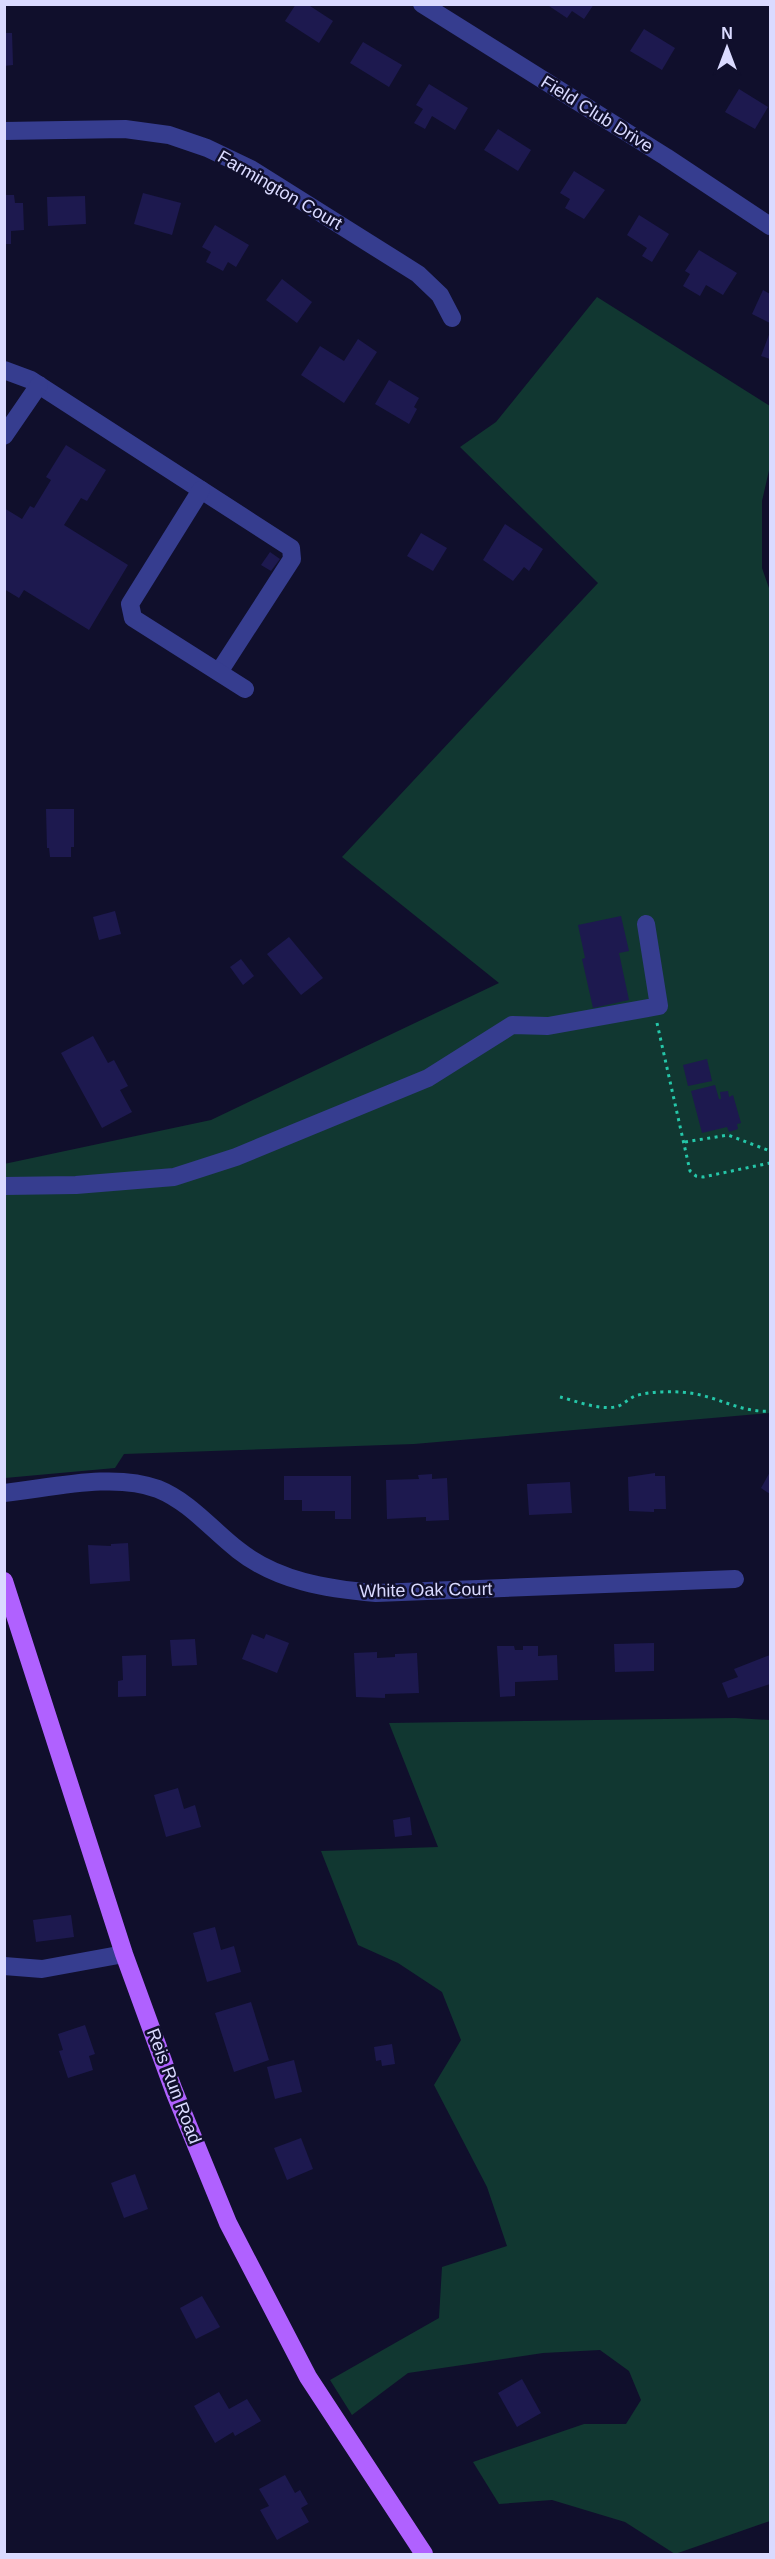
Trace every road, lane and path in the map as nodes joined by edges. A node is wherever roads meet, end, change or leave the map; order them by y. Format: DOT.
graph roads {
  1 [pos="422,4"];
  2 [pos="4,131"];
  3 [pos="771,226"];
  4 [pos="452,318"];
  5 [pos="4,370"];
  6 [pos="39,385"];
  7 [pos="4,436"];
  8 [pos="201,490"];
  9 [pos="219,672"];
  10 [pos="245,689"];
  11 [pos="646,924"];
  12 [pos="654,1007"];
  13 [pos="685,1142"];
  14 [pos="771,1151"];
  15 [pos="771,1163"];
  16 [pos="4,1186"];
  17 [pos="560,1397"];
  18 [pos="771,1411"];
  19 [pos="4,1493"];
  20 [pos="735,1580"];
  21 [pos="4,1581"];
  22 [pos="124,1954"];
  23 [pos="4,1966"];
  24 [pos="424,2554"];
  1 -- 3 [label="street, Field Club Drive"];
  2 -- 4 [label="street, Farmington Court"];
  5 -- 6 [label="street"];
  6 -- 7 [label="street"];
  6 -- 8 [label="street"];
  8 -- 9 [label="street"];
  8 -- 9 [label="street"];
  9 -- 10 [label="street"];
  11 -- 12 [label="street"];
  12 -- 13 [label="path"];
  12 -- 16 [label="street"];
  13 -- 14 [label="path"];
  13 -- 15 [label="path"];
  17 -- 18 [label="path"];
  19 -- 20 [label="street, White Oak Court"];
  21 -- 22 [label="main road, Reis Run Road"];
  22 -- 23 [label="street"];
  22 -- 24 [label="main road, Reis Run Road"];
}
